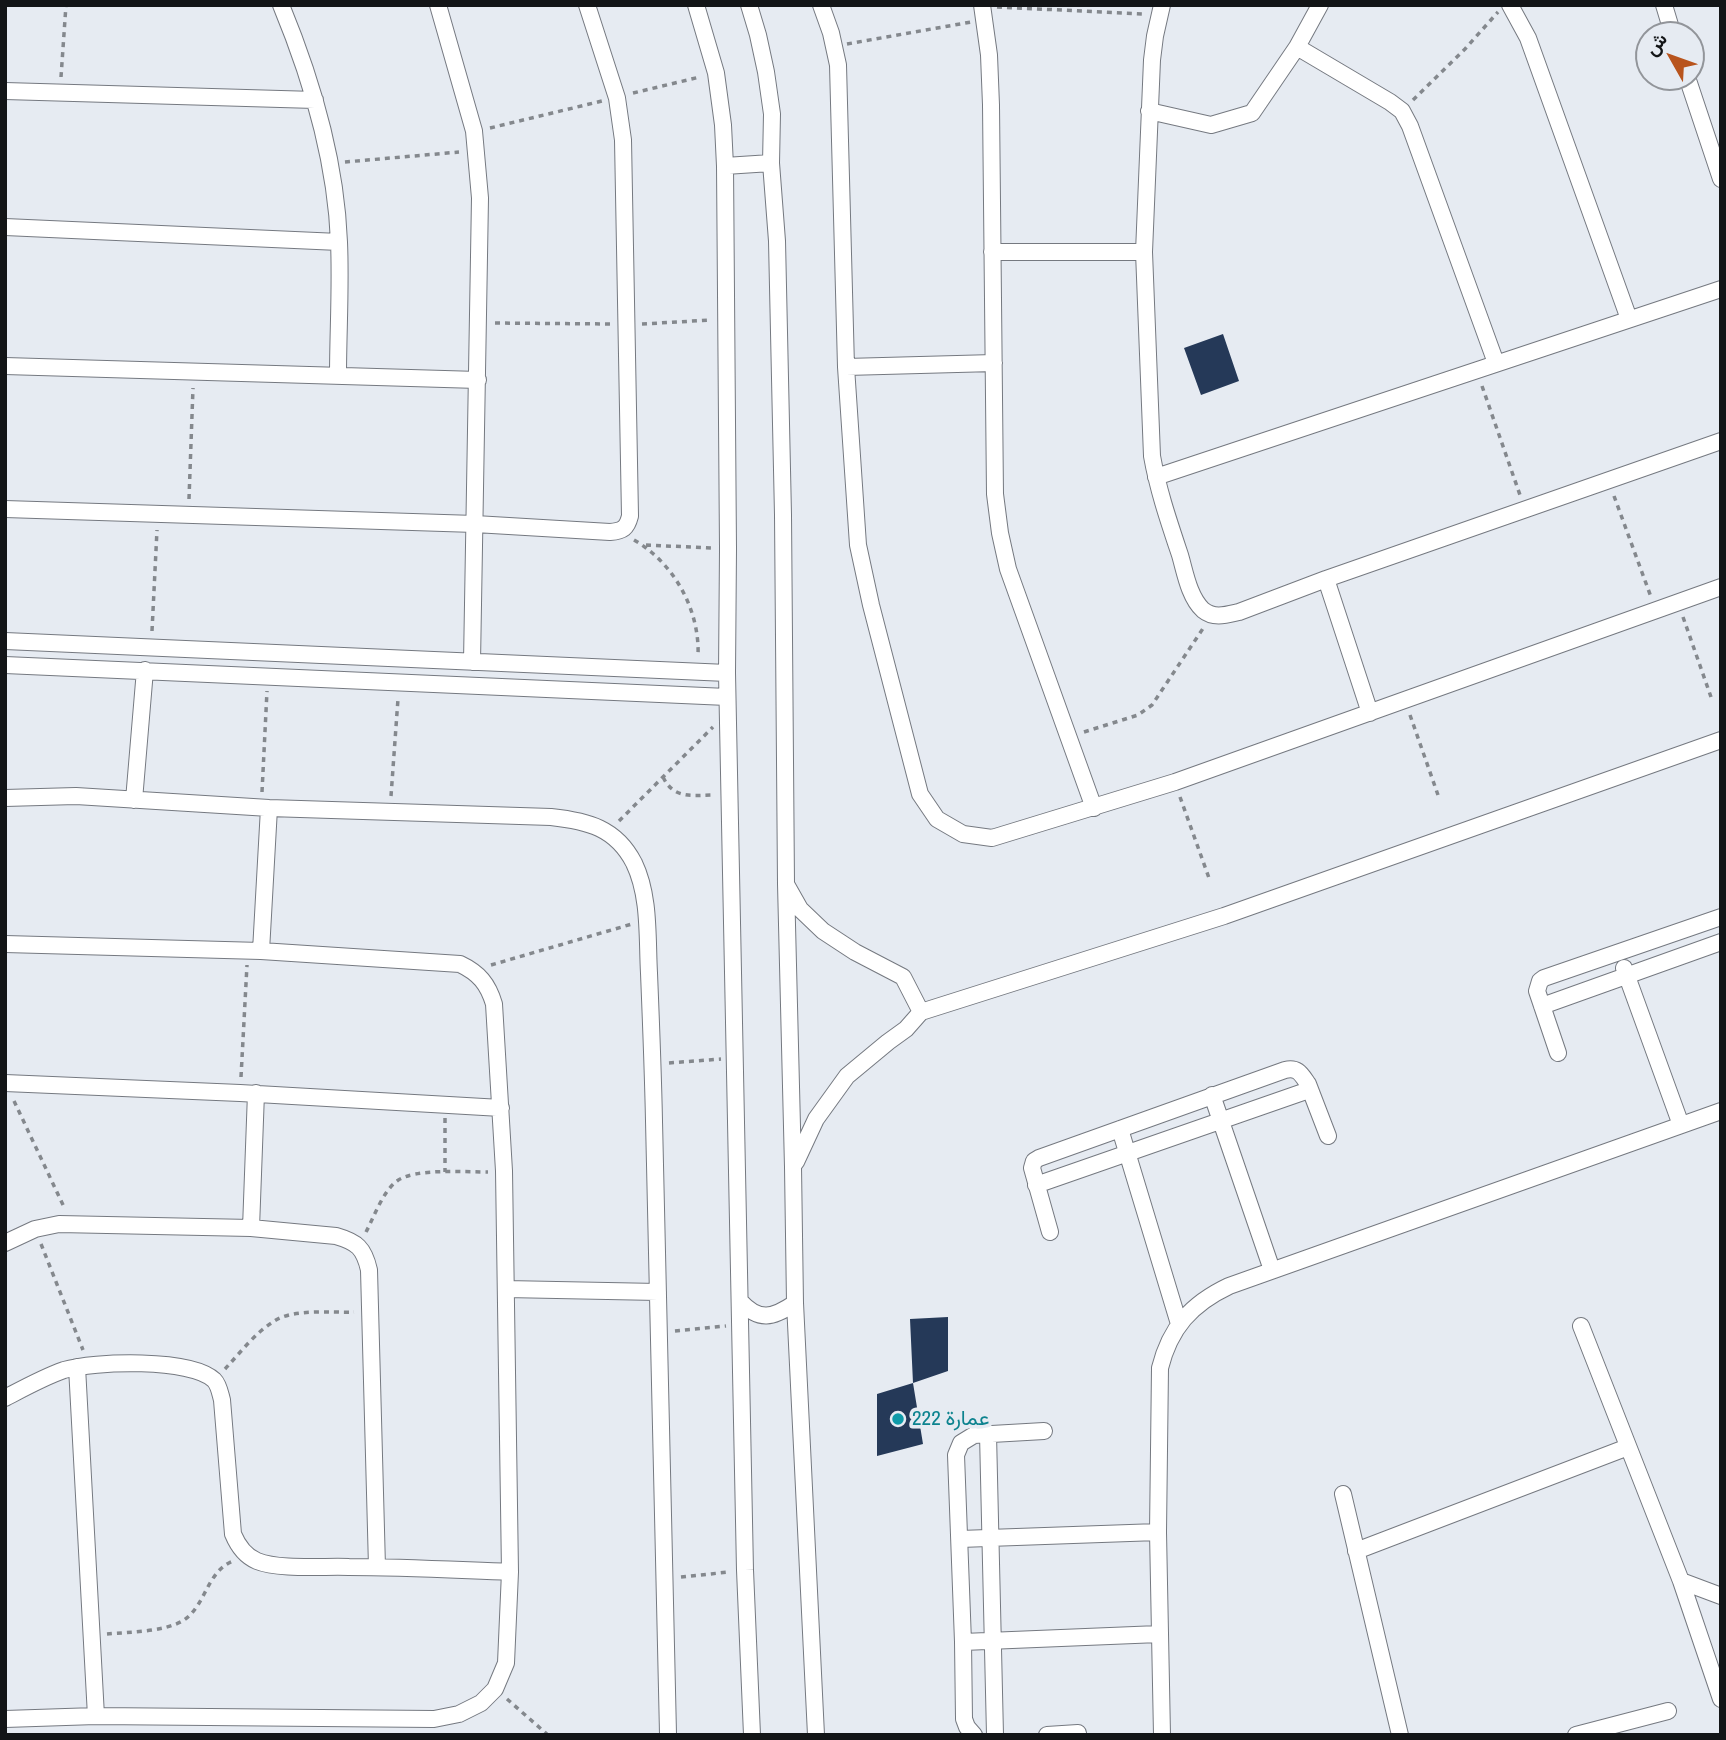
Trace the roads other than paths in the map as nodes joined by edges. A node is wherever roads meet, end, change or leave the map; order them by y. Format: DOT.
graph roads {
  1 [pos="281,5"];
  2 [pos="438,5"];
  3 [pos="587,5"];
  4 [pos="696,5"];
  5 [pos="749,5"];
  6 [pos="821,5"];
  7 [pos="1320,5"];
  8 [pos="1510,5"];
  9 [pos="983,9"];
  10 [pos="1161,10"];
  11 [pos="1297,47"];
  12 [pos="5,91"];
  13 [pos="1692,91"];
  14 [pos="315,100"];
  15 [pos="1149,111"];
  16 [pos="771,163"];
  17 [pos="725,166"];
  18 [pos="1721,179"];
  19 [pos="5,227"];
  20 [pos="339,242"];
  21 [pos="992,251"];
  22 [pos="1144,252"];
  23 [pos="1721,289"];
  24 [pos="1629,319"];
  25 [pos="994,363"];
  26 [pos="1496,363"];
  27 [pos="5,366"];
  28 [pos="846,367"];
  29 [pos="338,376"];
  30 [pos="478,380"];
  31 [pos="1721,442"];
  32 [pos="1156,477"];
  33 [pos="5,509"];
  34 [pos="475,524"];
  35 [pos="1326,579"];
  36 [pos="1721,587"];
  37 [pos="5,641"];
  38 [pos="321,655"];
  39 [pos="472,662"];
  40 [pos="5,665"];
  41 [pos="145,670"];
  42 [pos="727,673"];
  43 [pos="321,679"];
  44 [pos="727,705"];
  45 [pos="1370,713"];
  46 [pos="1721,740"];
  47 [pos="5,798"];
  48 [pos="134,800"];
  49 [pos="265,808"];
  50 [pos="1094,808"];
  51 [pos="786,884"];
  52 [pos="1716,919"];
  53 [pos="5,944"];
  54 [pos="1720,944"];
  55 [pos="255,951"];
  56 [pos="1619,953"];
  57 [pos="1627,975"];
  58 [pos="1542,1006"];
  59 [pos="921,1012"];
  60 [pos="1558,1053"];
  61 [pos="8,1089"];
  62 [pos="1309,1090"];
  63 [pos="248,1093"];
  64 [pos="1212,1095"];
  65 [pos="501,1108"];
  66 [pos="1721,1111"];
  67 [pos="1221,1121"];
  68 [pos="1681,1125"];
  69 [pos="1120,1129"];
  70 [pos="1328,1136"];
  71 [pos="1127,1154"];
  72 [pos="793,1167"];
  73 [pos="1036,1185"];
  74 [pos="251,1228"];
  75 [pos="1050,1232"];
  76 [pos="5,1243"];
  77 [pos="1272,1270"];
  78 [pos="506,1289"];
  79 [pos="658,1292"];
  80 [pos="740,1301"];
  81 [pos="794,1303"];
  82 [pos="1179,1324"];
  83 [pos="1581,1326"];
  84 [pos="83,1366"];
  85 [pos="5,1398"];
  86 [pos="1044,1431"];
  87 [pos="988,1434"];
  88 [pos="1628,1447"];
  89 [pos="1343,1494"];
  90 [pos="1158,1532"];
  91 [pos="990,1538"];
  92 [pos="960,1539"];
  93 [pos="1356,1551"];
  94 [pos="377,1567"];
  95 [pos="510,1572"];
  96 [pos="1681,1581"];
  97 [pos="1721,1595"];
  98 [pos="1159,1634"];
  99 [pos="993,1641"];
  100 [pos="963,1642"];
  101 [pos="1721,1699"];
  102 [pos="1668,1711"];
  103 [pos="96,1716"];
  104 [pos="383,1718"];
  105 [pos="5,1719"];
  106 [pos="1078,1732"];
  107 [pos="384,1735"];
  108 [pos="668,1735"];
  109 [pos="752,1735"];
  110 [pos="816,1735"];
  111 [pos="974,1735"];
  112 [pos="995,1735"];
  113 [pos="1047,1735"];
  114 [pos="1162,1735"];
  115 [pos="1399,1735"];
  116 [pos="1576,1735"];
  1 -- 14 [label="street"];
  2 -- 30 [label="street"];
  3 -- 34 [label="street"];
  4 -- 17 [label="street"];
  5 -- 16 [label="street"];
  6 -- 28 [label="street"];
  7 -- 11 [label="street"];
  8 -- 24 [label="street"];
  9 -- 21 [label="street"];
  10 -- 15 [label="street"];
  11 -- 15 [label="street"];
  11 -- 26 [label="street"];
  12 -- 14 [label="street"];
  13 -- 18 [label="street"];
  14 -- 20 [label="street"];
  15 -- 22 [label="street"];
  16 -- 17 [label="street"];
  16 -- 51 [label="street"];
  17 -- 42 [label="street"];
  19 -- 20 [label="street"];
  20 -- 29 [label="street"];
  21 -- 22 [label="street"];
  21 -- 25 [label="street"];
  22 -- 32 [label="street"];
  23 -- 24 [label="street"];
  24 -- 26 [label="street"];
  25 -- 28 [label="street"];
  25 -- 50 [label="street"];
  26 -- 32 [label="street"];
  27 -- 29 [label="street"];
  28 -- 50 [label="street"];
  29 -- 30 [label="street"];
  30 -- 34 [label="street"];
  31 -- 35 [label="street"];
  32 -- 35 [label="street"];
  33 -- 34 [label="street"];
  34 -- 39 [label="street"];
  35 -- 45 [label="street"];
  36 -- 45 [label="street"];
  37 -- 38 [label="street"];
  38 -- 39 [label="street"];
  38 -- 43 [label="street"];
  39 -- 42 [label="street"];
  40 -- 41 [label="street"];
  41 -- 43 [label="street"];
  41 -- 48 [label="street"];
  42 -- 44 [label="street"];
  43 -- 44 [label="street"];
  44 -- 80 [label="street"];
  45 -- 50 [label="street"];
  46 -- 59 [label="street"];
  47 -- 48 [label="street"];
  48 -- 49 [label="street"];
  49 -- 55 [label="street"];
  49 -- 79 [label="street"];
  51 -- 59 [label="street"];
  51 -- 72 [label="street"];
  52 -- 54 [label="street"];
  52 -- 56 [label="street"];
  53 -- 55 [label="street"];
  54 -- 57 [label="street"];
  55 -- 65 [label="street"];
  56 -- 57 [label="street"];
  56 -- 58 [label="street"];
  57 -- 58 [label="street"];
  57 -- 68 [label="street"];
  58 -- 60 [label="street"];
  59 -- 72 [label="street"];
  61 -- 63 [label="street"];
  62 -- 64 [label="street"];
  62 -- 67 [label="street"];
  62 -- 70 [label="street"];
  63 -- 65 [label="street"];
  63 -- 74 [label="street"];
  64 -- 67 [label="street"];
  64 -- 69 [label="street"];
  65 -- 78 [label="street"];
  66 -- 68 [label="street"];
  67 -- 71 [label="street"];
  67 -- 77 [label="street"];
  68 -- 77 [label="street"];
  69 -- 71 [label="street"];
  69 -- 73 [label="street"];
  71 -- 73 [label="street"];
  71 -- 82 [label="street"];
  72 -- 81 [label="street"];
  73 -- 75 [label="street"];
  74 -- 76 [label="street"];
  74 -- 94 [label="street"];
  77 -- 82 [label="street"];
  78 -- 79 [label="street"];
  78 -- 95 [label="street"];
  79 -- 108 [label="street"];
  80 -- 81 [label="street"];
  80 -- 109 [label="street"];
  81 -- 110 [label="street"];
  82 -- 90 [label="street"];
  83 -- 88 [label="street"];
  84 -- 85 [label="street"];
  84 -- 94 [label="street"];
  84 -- 103 [label="street"];
  86 -- 87 [label="street"];
  87 -- 91 [label="street"];
  87 -- 92 [label="street"];
  88 -- 93 [label="street"];
  88 -- 96 [label="street"];
  89 -- 93 [label="street"];
  90 -- 91 [label="street"];
  90 -- 98 [label="street"];
  91 -- 92 [label="street"];
  91 -- 99 [label="street"];
  92 -- 100 [label="street"];
  93 -- 115 [label="street"];
  94 -- 95 [label="street"];
  95 -- 104 [label="street"];
  96 -- 97 [label="street"];
  96 -- 101 [label="street"];
  98 -- 99 [label="street"];
  98 -- 114 [label="street"];
  99 -- 100 [label="street"];
  99 -- 112 [label="street"];
  100 -- 111 [label="street"];
  102 -- 116 [label="street"];
  103 -- 104 [label="street"];
  103 -- 105 [label="street"];
  104 -- 107 [label="street"];
  106 -- 113 [label="street"];
}
